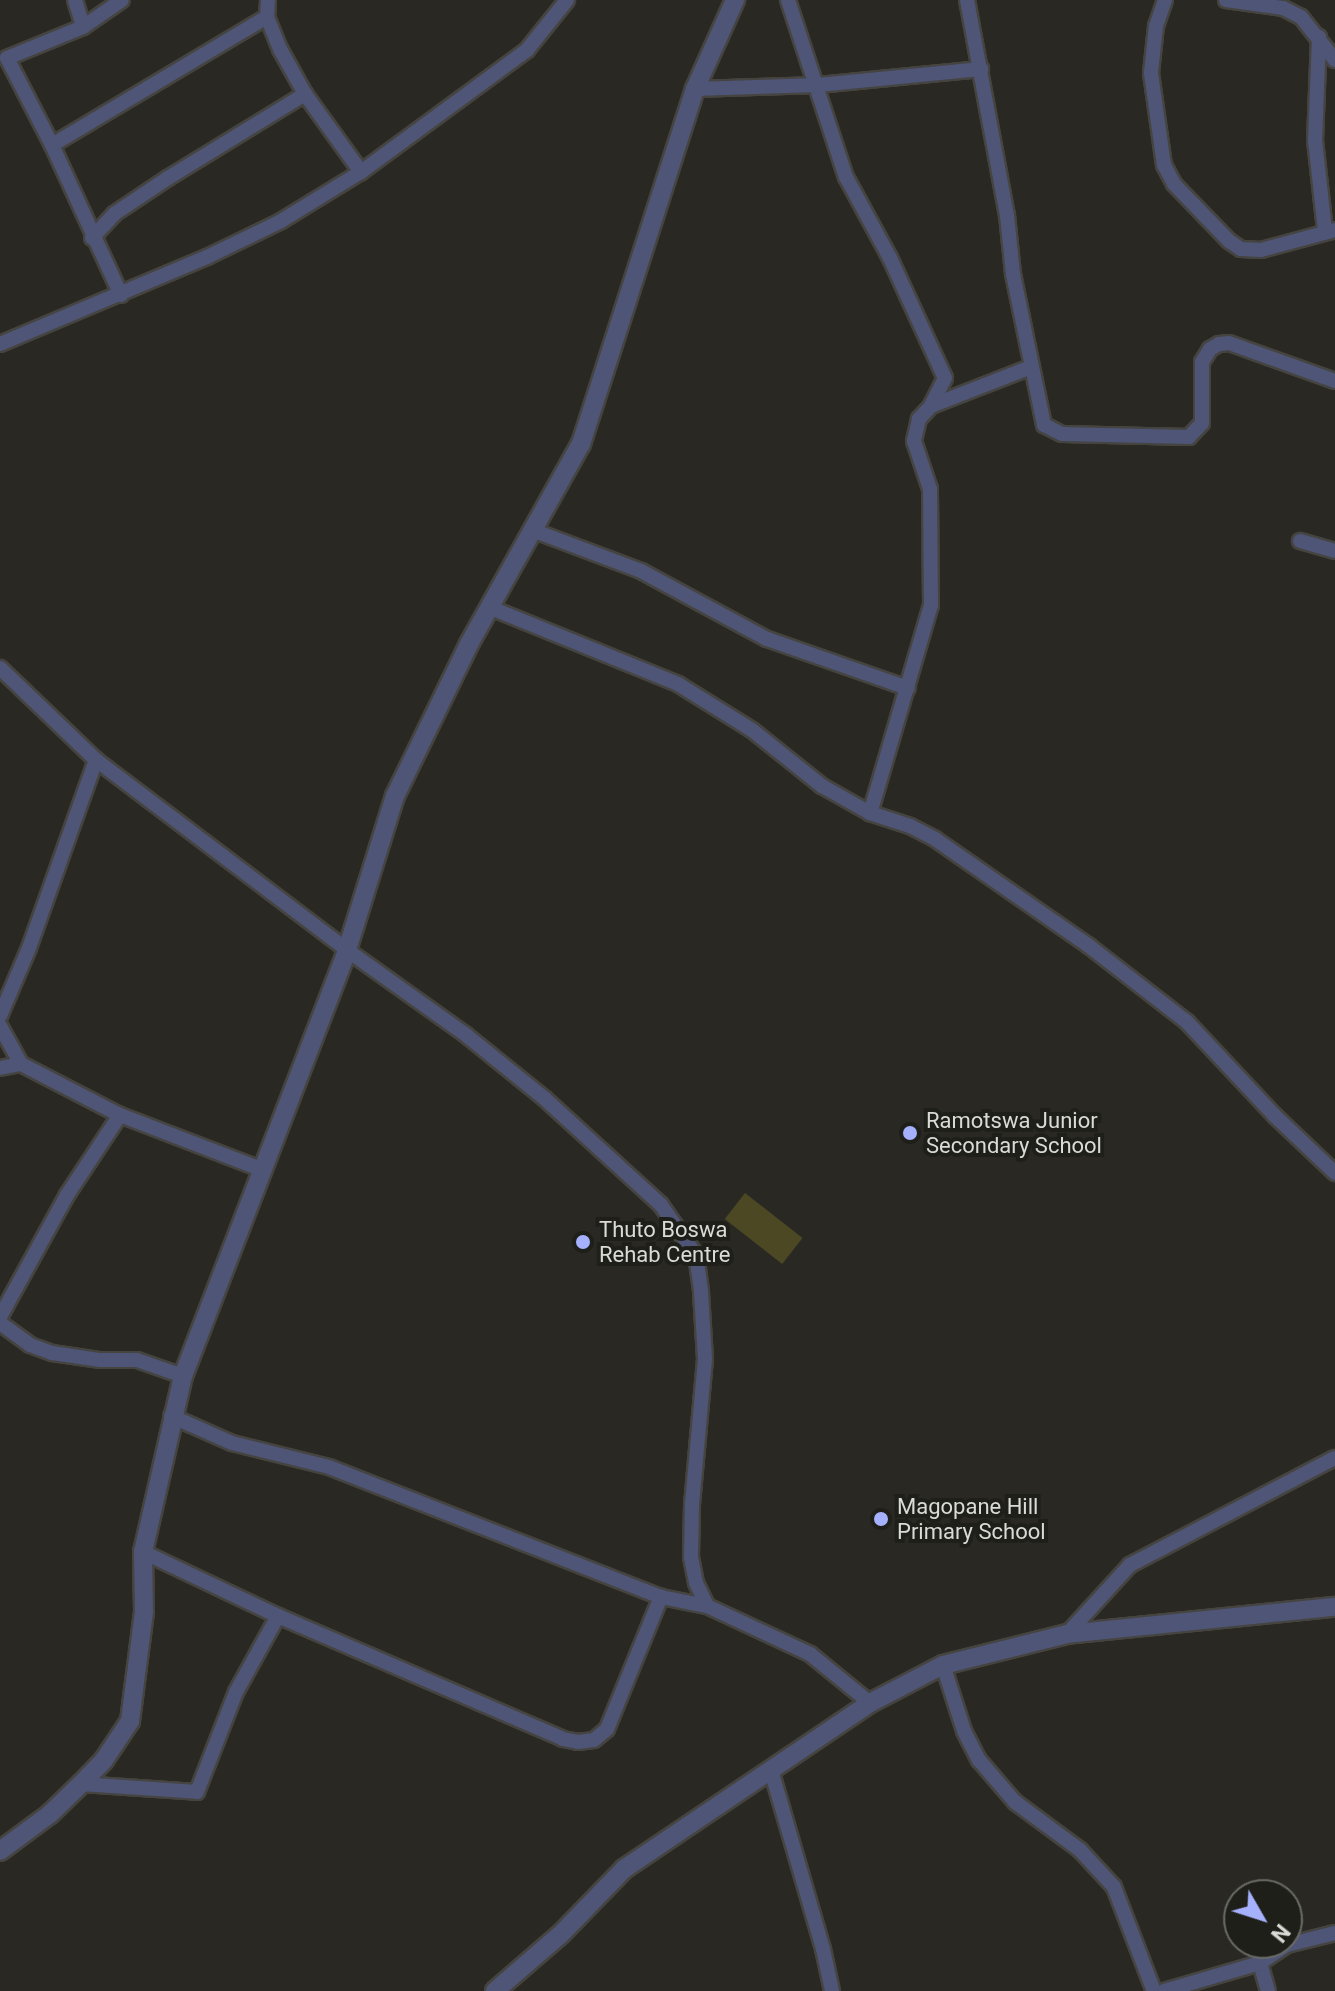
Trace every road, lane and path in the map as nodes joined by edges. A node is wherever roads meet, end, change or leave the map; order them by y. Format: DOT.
graph roads {
  1 [pos="75,0"];
  2 [pos="122,0"];
  3 [pos="268,0"];
  4 [pos="567,0"];
  5 [pos="735,0"];
  6 [pos="788,0"];
  7 [pos="967,0"];
  8 [pos="1165,0"];
  9 [pos="1226,0"];
  10 [pos="267,17"];
  11 [pos="83,27"];
  12 [pos="1329,45"];
  13 [pos="981,69"];
  14 [pos="818,85"];
  15 [pos="695,89"];
  16 [pos="305,94"];
  17 [pos="52,145"];
  18 [pos="361,172"];
  19 [pos="1330,230"];
  20 [pos="92,238"];
  21 [pos="121,295"];
  22 [pos="0,344"];
  23 [pos="1031,367"];
  24 [pos="1335,381"];
  25 [pos="931,406"];
  26 [pos="532,530"];
  27 [pos="1300,541"];
  28 [pos="1335,551"];
  29 [pos="491,608"];
  30 [pos="0,668"];
  31 [pos="908,688"];
  32 [pos="96,760"];
  33 [pos="870,813"];
  34 [pos="347,950"];
  35 [pos="0,1016"];
  36 [pos="0,1026"];
  37 [pos="21,1064"];
  38 [pos="0,1068"];
  39 [pos="120,1115"];
  40 [pos="261,1169"];
  41 [pos="1335,1173"];
  42 [pos="0,1320"];
  43 [pos="183,1376"];
  44 [pos="171,1416"];
  45 [pos="1335,1458"];
  46 [pos="143,1552"];
  47 [pos="661,1597"];
  48 [pos="707,1606"];
  49 [pos="1335,1607"];
  50 [pos="278,1616"];
  51 [pos="1067,1634"];
  52 [pos="943,1665"];
  53 [pos="870,1703"];
  54 [pos="771,1770"];
  55 [pos="81,1784"];
  56 [pos="0,1851"];
  57 [pos="1335,1933"];
  58 [pos="1260,1963"];
  59 [pos="495,1991"];
  60 [pos="832,1991"];
  61 [pos="1154,1991"];
  62 [pos="1164,1991"];
  63 [pos="1268,1991"];
  1 -- 11 [label="street"];
  2 -- 11 [label="street"];
  3 -- 10 [label="street"];
  4 -- 18 [label="street"];
  5 -- 15 [label="street"];
  6 -- 14 [label="street"];
  7 -- 13 [label="street"];
  8 -- 19 [label="street"];
  9 -- 12 [label="street"];
  10 -- 16 [label="street"];
  10 -- 17 [label="street"];
  11 -- 17 [label="street"];
  12 -- 19 [label="street"];
  13 -- 14 [label="street"];
  13 -- 23 [label="street"];
  14 -- 15 [label="street"];
  14 -- 25 [label="street"];
  15 -- 26 [label="street"];
  16 -- 18 [label="street"];
  16 -- 20 [label="street"];
  17 -- 20 [label="street"];
  18 -- 21 [label="street"];
  20 -- 21 [label="street"];
  21 -- 22 [label="street"];
  23 -- 24 [label="street"];
  23 -- 25 [label="street"];
  25 -- 31 [label="street"];
  26 -- 29 [label="street"];
  26 -- 31 [label="street"];
  27 -- 28 [label="street"];
  29 -- 33 [label="street"];
  29 -- 34 [label="street"];
  30 -- 32 [label="street"];
  31 -- 33 [label="street"];
  32 -- 34 [label="street"];
  32 -- 35 [label="street"];
  33 -- 41 [label="street"];
  34 -- 40 [label="street"];
  34 -- 48 [label="street"];
  36 -- 37 [label="street"];
  37 -- 38 [label="street"];
  37 -- 39 [label="street"];
  39 -- 40 [label="street"];
  39 -- 42 [label="street"];
  40 -- 43 [label="street"];
  42 -- 43 [label="street"];
  43 -- 44 [label="street"];
  44 -- 46 [label="street"];
  44 -- 47 [label="street"];
  45 -- 51 [label="street"];
  46 -- 50 [label="street"];
  46 -- 55 [label="street"];
  47 -- 48 [label="street"];
  47 -- 50 [label="street"];
  48 -- 53 [label="street"];
  49 -- 51 [label="street"];
  50 -- 55 [label="street"];
  51 -- 52 [label="street"];
  52 -- 53 [label="street"];
  52 -- 61 [label="street"];
  53 -- 54 [label="street"];
  54 -- 59 [label="street"];
  54 -- 60 [label="street"];
  55 -- 56 [label="street"];
  57 -- 58 [label="street"];
  58 -- 62 [label="street"];
  58 -- 63 [label="street"];
}
